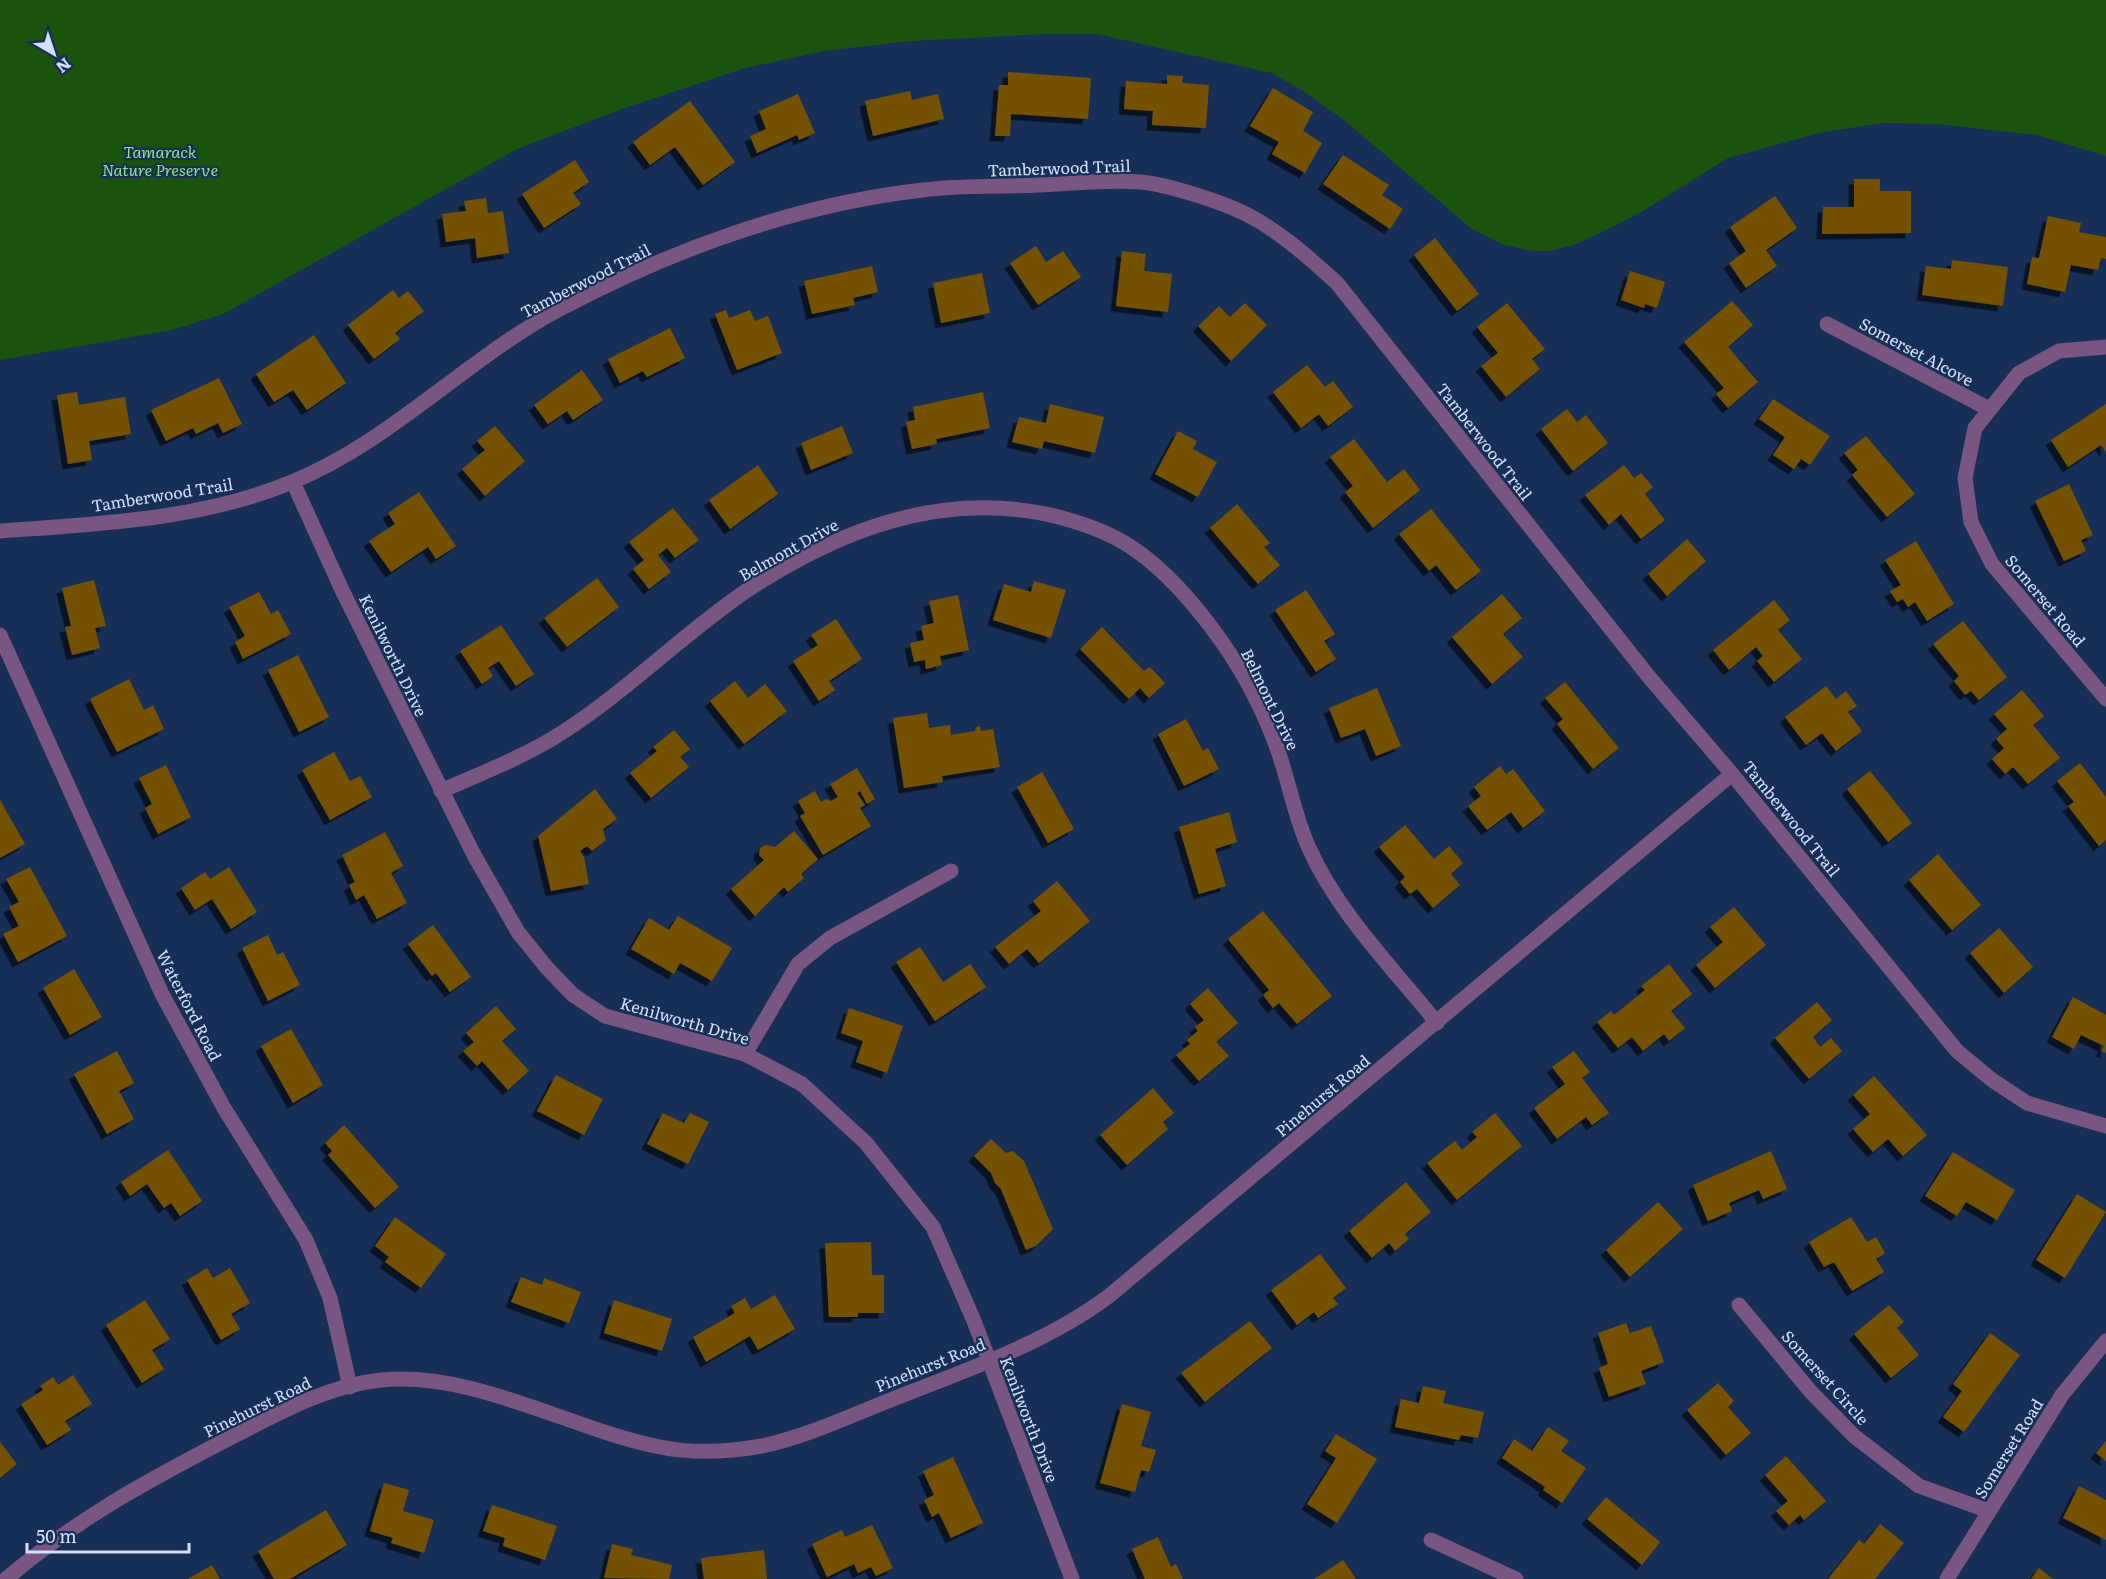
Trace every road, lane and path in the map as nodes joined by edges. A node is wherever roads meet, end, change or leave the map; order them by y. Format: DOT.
graph roads {
  1 [pos="1827,324"];
  2 [pos="2106,347"];
  3 [pos="1989,409"];
  4 [pos="292,482"];
  5 [pos="0,531"];
  6 [pos="0,635"];
  7 [pos="2106,699"];
  8 [pos="1732,774"];
  9 [pos="441,791"];
  10 [pos="951,871"];
  11 [pos="1437,1023"];
  12 [pos="745,1054"];
  13 [pos="2106,1126"];
  14 [pos="1739,1305"];
  15 [pos="2106,1341"];
  16 [pos="988,1361"];
  17 [pos="351,1387"];
  18 [pos="1989,1511"];
  19 [pos="1431,1540"];
  20 [pos="6,1579"];
  21 [pos="1072,1579"];
  22 [pos="1516,1579"];
  23 [pos="1947,1579"];
  1 -- 3 [label="street, Somerset Alcove"];
  2 -- 3 [label="street, Somerset Road"];
  3 -- 7 [label="street, Somerset Road"];
  4 -- 5 [label="street, Tamberwood Trail"];
  4 -- 8 [label="street, Tamberwood Trail"];
  4 -- 9 [label="street, Kenilworth Drive"];
  6 -- 17 [label="street, Waterford Road"];
  8 -- 11 [label="street, Pinehurst Road"];
  8 -- 13 [label="street, Tamberwood Trail"];
  9 -- 11 [label="street, Belmont Drive"];
  9 -- 12 [label="street, Kenilworth Drive"];
  10 -- 12 [label="street"];
  11 -- 16 [label="street, Pinehurst Road"];
  12 -- 16 [label="street, Kenilworth Drive"];
  14 -- 18 [label="street, Somerset Circle"];
  15 -- 18 [label="street, Somerset Road"];
  16 -- 17 [label="street, Pinehurst Road"];
  16 -- 21 [label="street, Kenilworth Drive"];
  17 -- 20 [label="street, Pinehurst Road"];
  18 -- 23 [label="street, Somerset Road"];
  19 -- 22 [label="street"];
}
